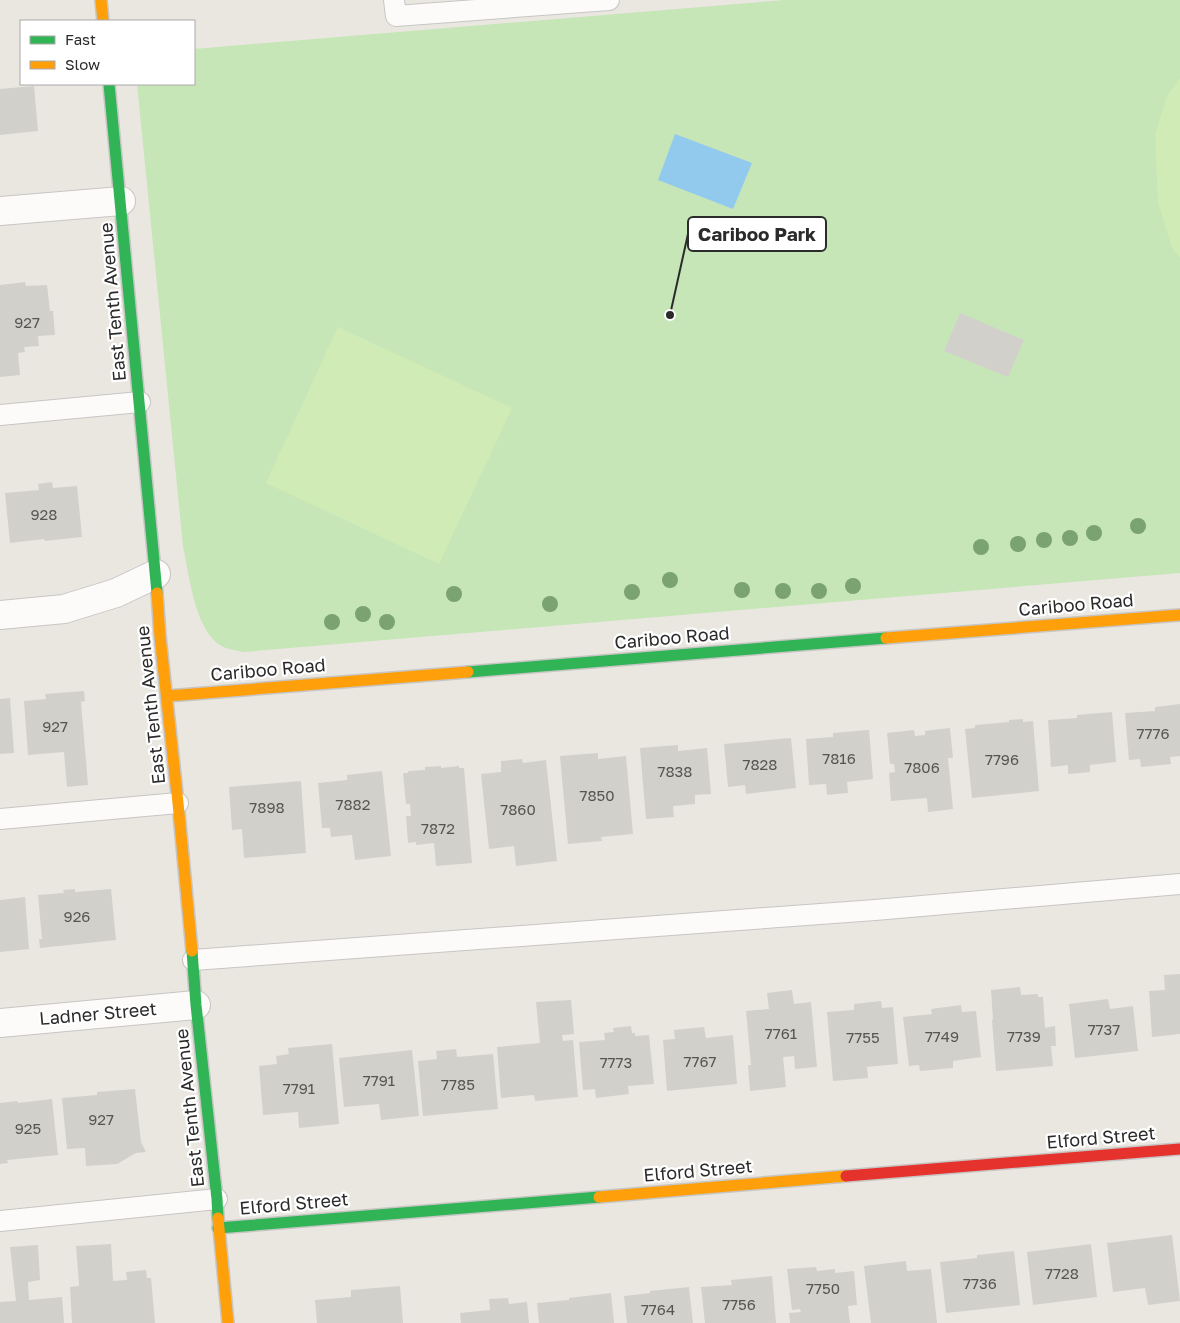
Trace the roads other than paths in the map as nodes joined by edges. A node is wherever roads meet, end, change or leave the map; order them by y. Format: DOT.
graph roads {
  1 [pos="101,0"];
  2 [pos="394,0"];
  3 [pos="609,0"];
  4 [pos="103,20"];
  5 [pos="109,85"];
  6 [pos="120,201"];
  7 [pos="0,211"];
  8 [pos="140,402"];
  9 [pos="0,415"];
  10 [pos="156,574"];
  11 [pos="0,615"];
  12 [pos="1180,615"];
  13 [pos="167,696"];
  14 [pos="178,803"];
  15 [pos="0,819"];
  16 [pos="1180,884"];
  17 [pos="193,960"];
  18 [pos="196,1005"];
  19 [pos="0,1023"];
  20 [pos="1180,1149"];
  21 [pos="217,1199"];
  22 [pos="0,1221"];
  23 [pos="218,1228"];
  24 [pos="228,1323"];
  1 -- 4 [label="street"];
  2 -- 3 [label="lane"];
  5 -- 6 [label="street, East Tenth Avenue"];
  6 -- 7 [label="street"];
  6 -- 8 [label="street, East Tenth Avenue"];
  8 -- 9 [label="lane"];
  8 -- 10 [label="street, East Tenth Avenue"];
  10 -- 11 [label="street"];
  10 -- 13 [label="street, East Tenth Avenue"];
  12 -- 13 [label="street, Cariboo Road"];
  13 -- 14 [label="street, East Tenth Avenue"];
  14 -- 15 [label="lane"];
  14 -- 17 [label="street, East Tenth Avenue"];
  16 -- 17 [label="lane"];
  17 -- 18 [label="street, East Tenth Avenue"];
  18 -- 19 [label="street, Ladner Street"];
  18 -- 21 [label="street, East Tenth Avenue"];
  20 -- 23 [label="street, Elford Street"];
  21 -- 22 [label="lane"];
  21 -- 23 [label="street, East Tenth Avenue"];
  23 -- 24 [label="street, East Tenth Avenue"];
}
